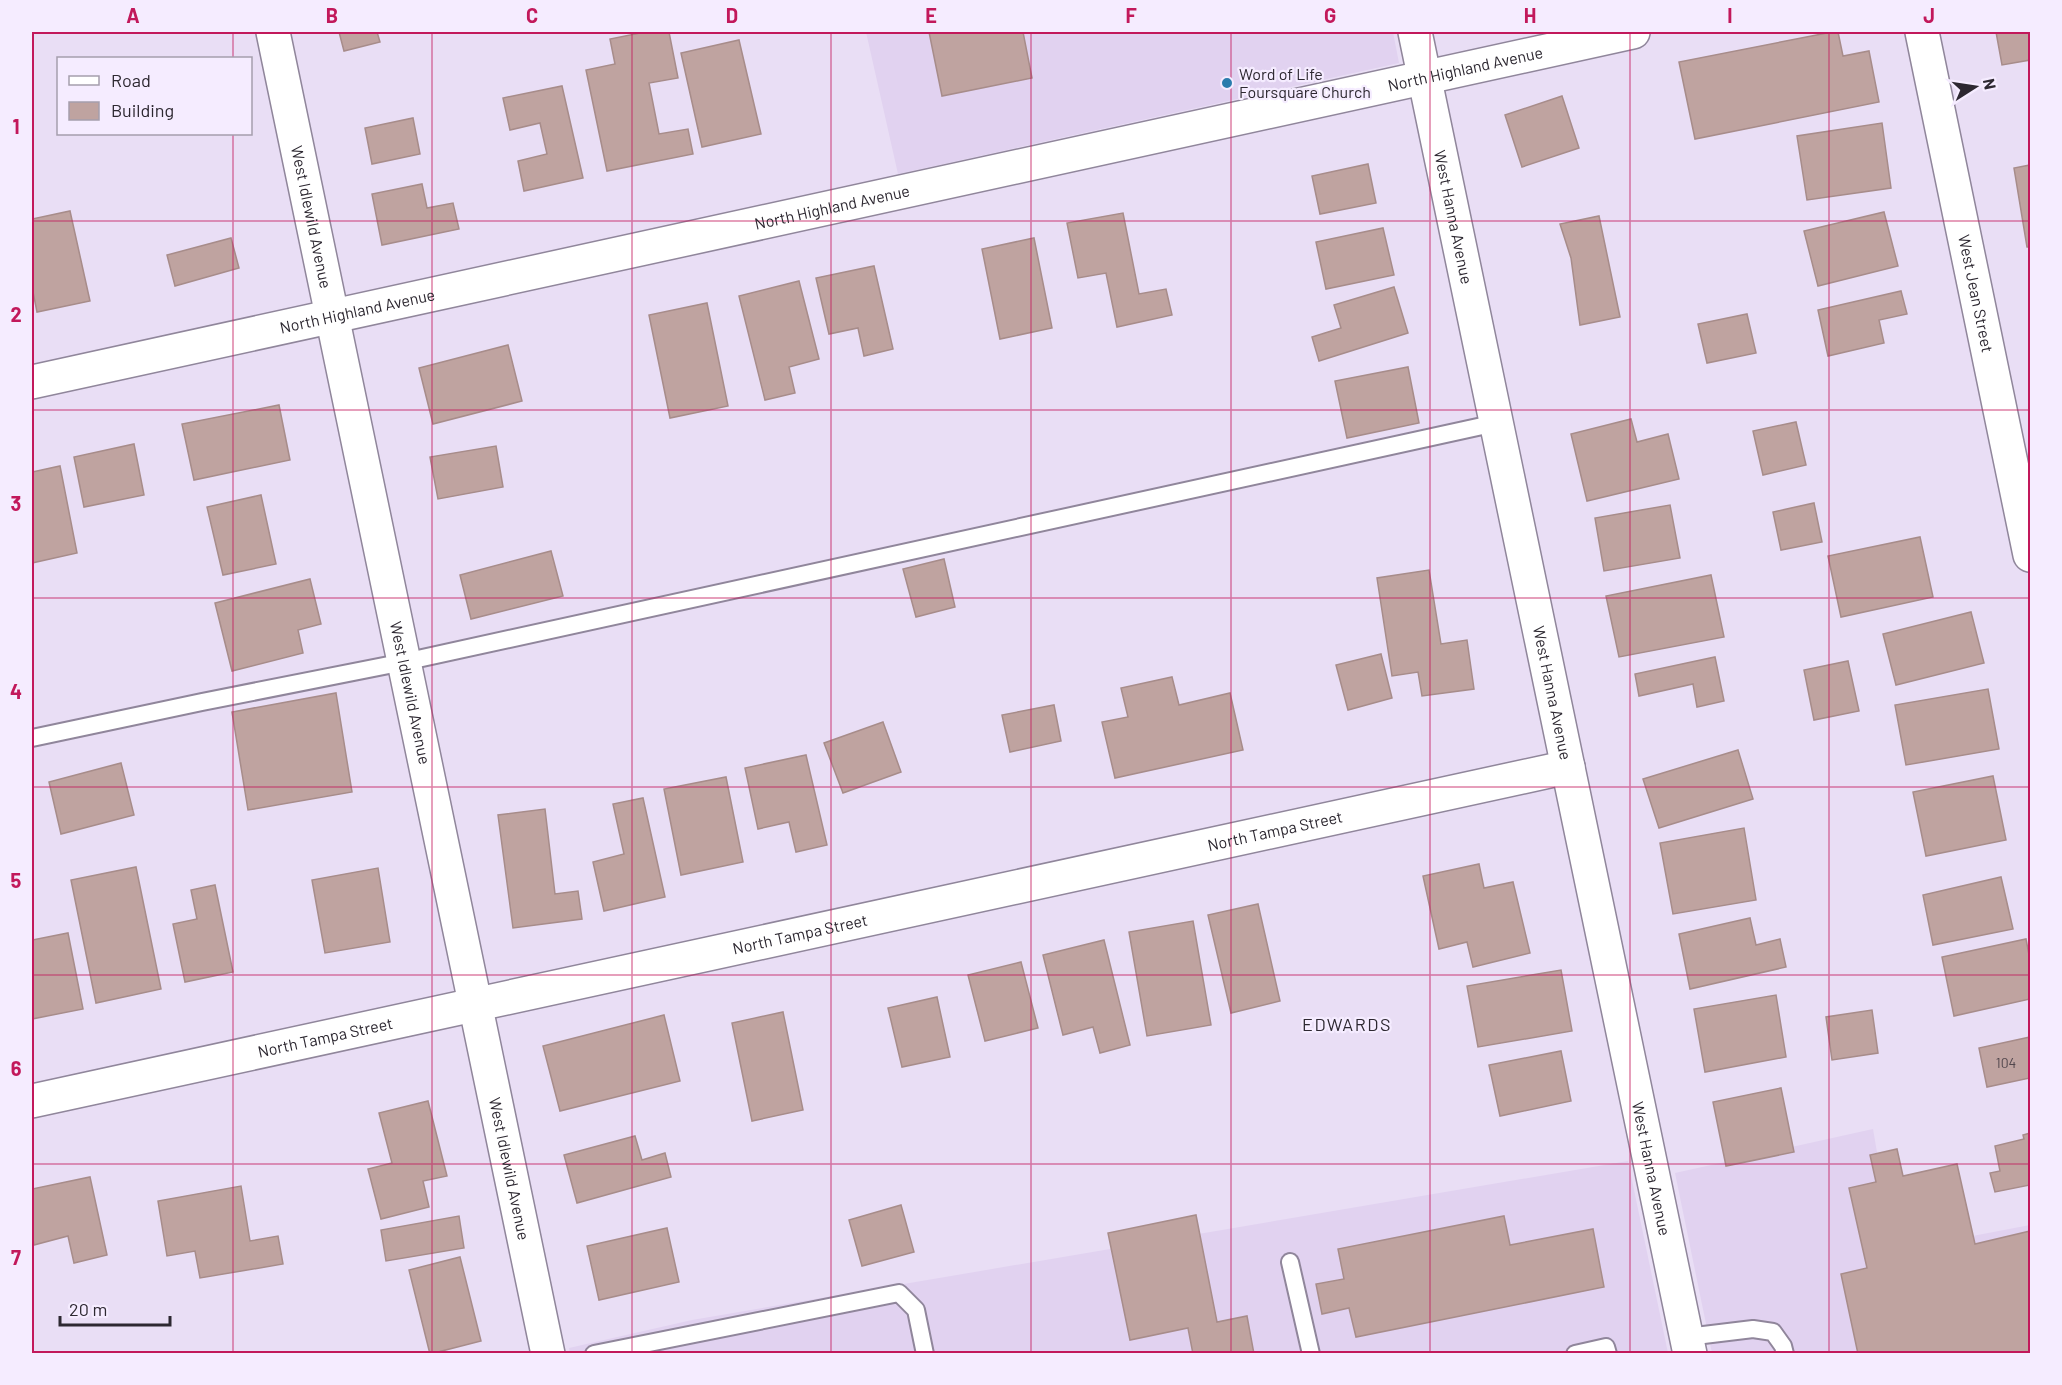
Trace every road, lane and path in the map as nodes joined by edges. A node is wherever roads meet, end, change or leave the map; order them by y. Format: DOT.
graph roads {
  1 [pos="273,32"];
  2 [pos="1415,32"];
  3 [pos="1633,32"];
  4 [pos="1922,32"];
  5 [pos="1424,77"];
  6 [pos="332,317"];
  7 [pos="32,382"];
  8 [pos="1496,423"];
  9 [pos="2031,555"];
  10 [pos="404,662"];
  11 [pos="32,738"];
  12 [pos="1568,767"];
  13 [pos="475,1005"];
  14 [pos="32,1101"];
  15 [pos="1290,1262"];
  16 [pos="1689,1345"];
  17 [pos="548,1353"];
  18 [pos="594,1353"];
  19 [pos="925,1353"];
  20 [pos="1311,1353"];
  21 [pos="1575,1353"];
  22 [pos="1608,1353"];
  23 [pos="1785,1353"];
  1 -- 6 [label="street, West Idlewild Avenue"];
  2 -- 5 [label="street, West Hanna Avenue"];
  3 -- 5 [label="street, North Highland Avenue"];
  4 -- 9 [label="street, West Jean Street"];
  5 -- 6 [label="street, North Highland Avenue"];
  5 -- 8 [label="street, West Hanna Avenue"];
  6 -- 7 [label="street, North Highland Avenue"];
  6 -- 10 [label="street, West Idlewild Avenue"];
  8 -- 10 [label="lane"];
  8 -- 12 [label="street, West Hanna Avenue"];
  10 -- 11 [label="lane"];
  10 -- 13 [label="street, West Idlewild Avenue"];
  12 -- 13 [label="street, North Tampa Street"];
  12 -- 16 [label="street, West Hanna Avenue"];
  13 -- 14 [label="street, North Tampa Street"];
  13 -- 17 [label="street, West Idlewild Avenue"];
  15 -- 20 [label="lane"];
  16 -- 23 [label="lane"];
  18 -- 19 [label="lane"];
  21 -- 22 [label="lane"];
}
